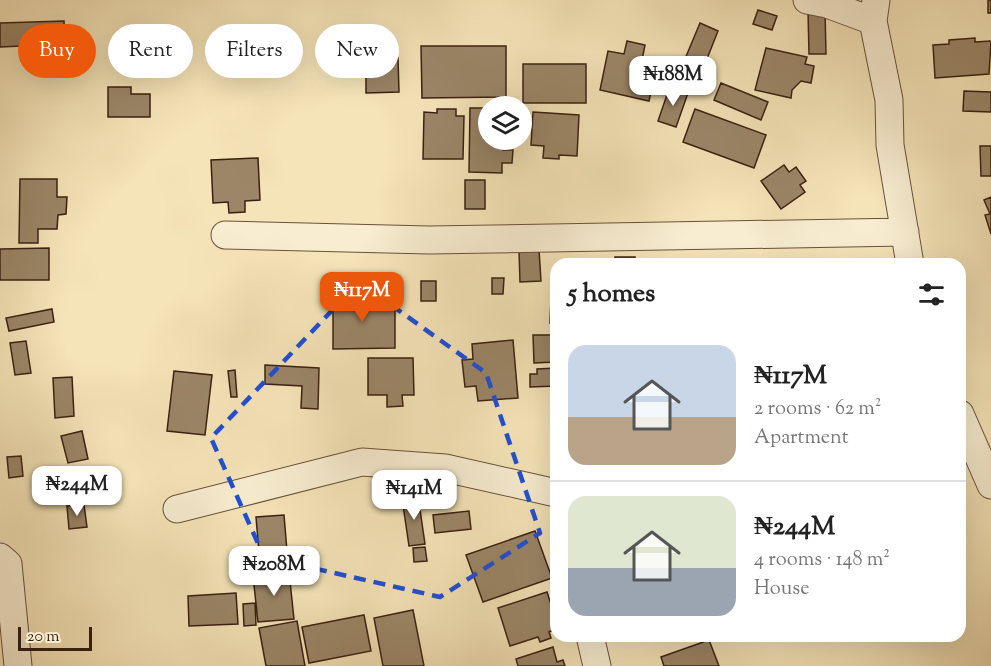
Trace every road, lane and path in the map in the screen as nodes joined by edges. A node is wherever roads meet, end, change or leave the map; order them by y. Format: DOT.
graph roads {
  1 [pos="807,0"];
  2 [pos="875,11"];
  3 [pos="905,232"];
  4 [pos="225,235"];
  5 [pos="909,258"];
  6 [pos="966,426"];
  7 [pos="988,472"];
  8 [pos="550,492"];
  9 [pos="177,509"];
  10 [pos="0,557"];
  11 [pos="591,642"];
  12 [pos="18,666"];
  13 [pos="597,666"];
  1 -- 2 [label="street"];
  2 -- 3 [label="street"];
  3 -- 4 [label="street"];
  3 -- 5 [label="street"];
  6 -- 7 [label="street"];
  8 -- 9 [label="street"];
  10 -- 12 [label="street"];
  11 -- 13 [label="street"];
}
